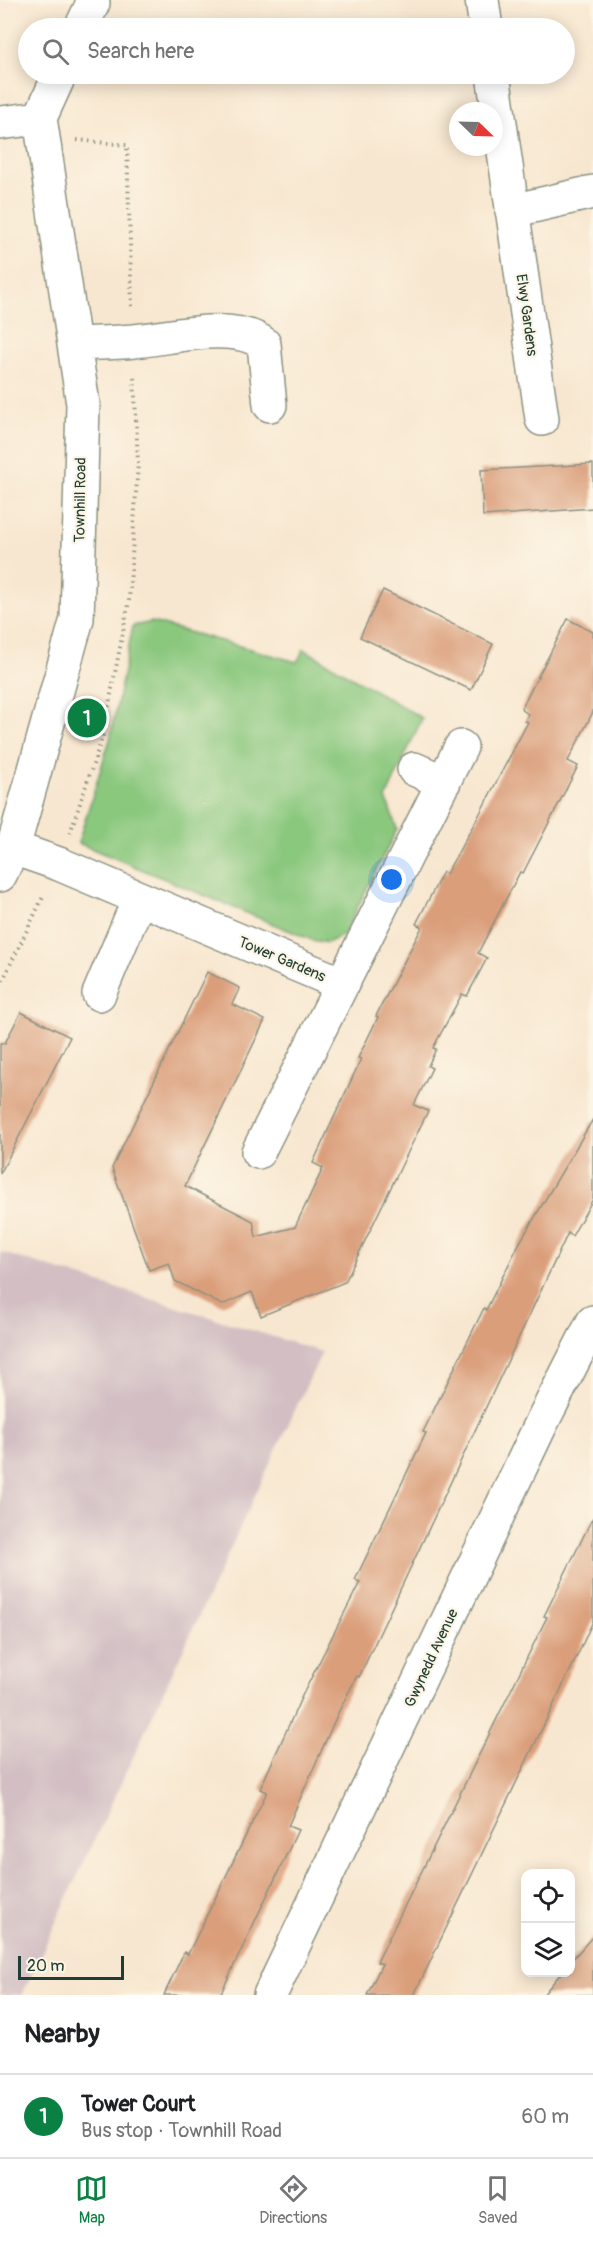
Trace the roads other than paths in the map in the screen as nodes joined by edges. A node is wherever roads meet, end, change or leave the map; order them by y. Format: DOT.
graph roads {
  1 [pos="92,0"];
  2 [pos="482,0"];
  3 [pos="86,18"];
  4 [pos="485,18"];
  5 [pos="55,84"];
  6 [pos="494,84"];
  7 [pos="40,118"];
  8 [pos="0,123"];
  9 [pos="593,192"];
  10 [pos="512,211"];
  11 [pos="74,344"];
  12 [pos="270,405"];
  13 [pos="542,419"];
  14 [pos="461,747"];
  15 [pos="414,769"];
  16 [pos="444,782"];
  17 [pos="7,861"];
  18 [pos="139,899"];
  19 [pos="342,984"];
  20 [pos="99,994"];
  21 [pos="258,1152"];
  22 [pos="593,1322"];
  23 [pos="270,1995"];
  1 -- 3 [label="street"];
  2 -- 4 [label="street"];
  5 -- 7 [label="street"];
  6 -- 10 [label="street, Elwy Gardens"];
  7 -- 8 [label="street"];
  7 -- 11 [label="street, Townhill Road"];
  9 -- 10 [label="street"];
  10 -- 13 [label="street, Elwy Gardens"];
  11 -- 12 [label="street"];
  11 -- 17 [label="street, Townhill Road"];
  14 -- 16 [label="street, Tower Gardens"];
  15 -- 16 [label="street"];
  16 -- 19 [label="street, Tower Gardens"];
  17 -- 18 [label="street, Tower Gardens"];
  18 -- 19 [label="street, Tower Gardens"];
  18 -- 20 [label="street"];
  19 -- 21 [label="street"];
  22 -- 23 [label="street, Gwynedd Avenue"];
}
